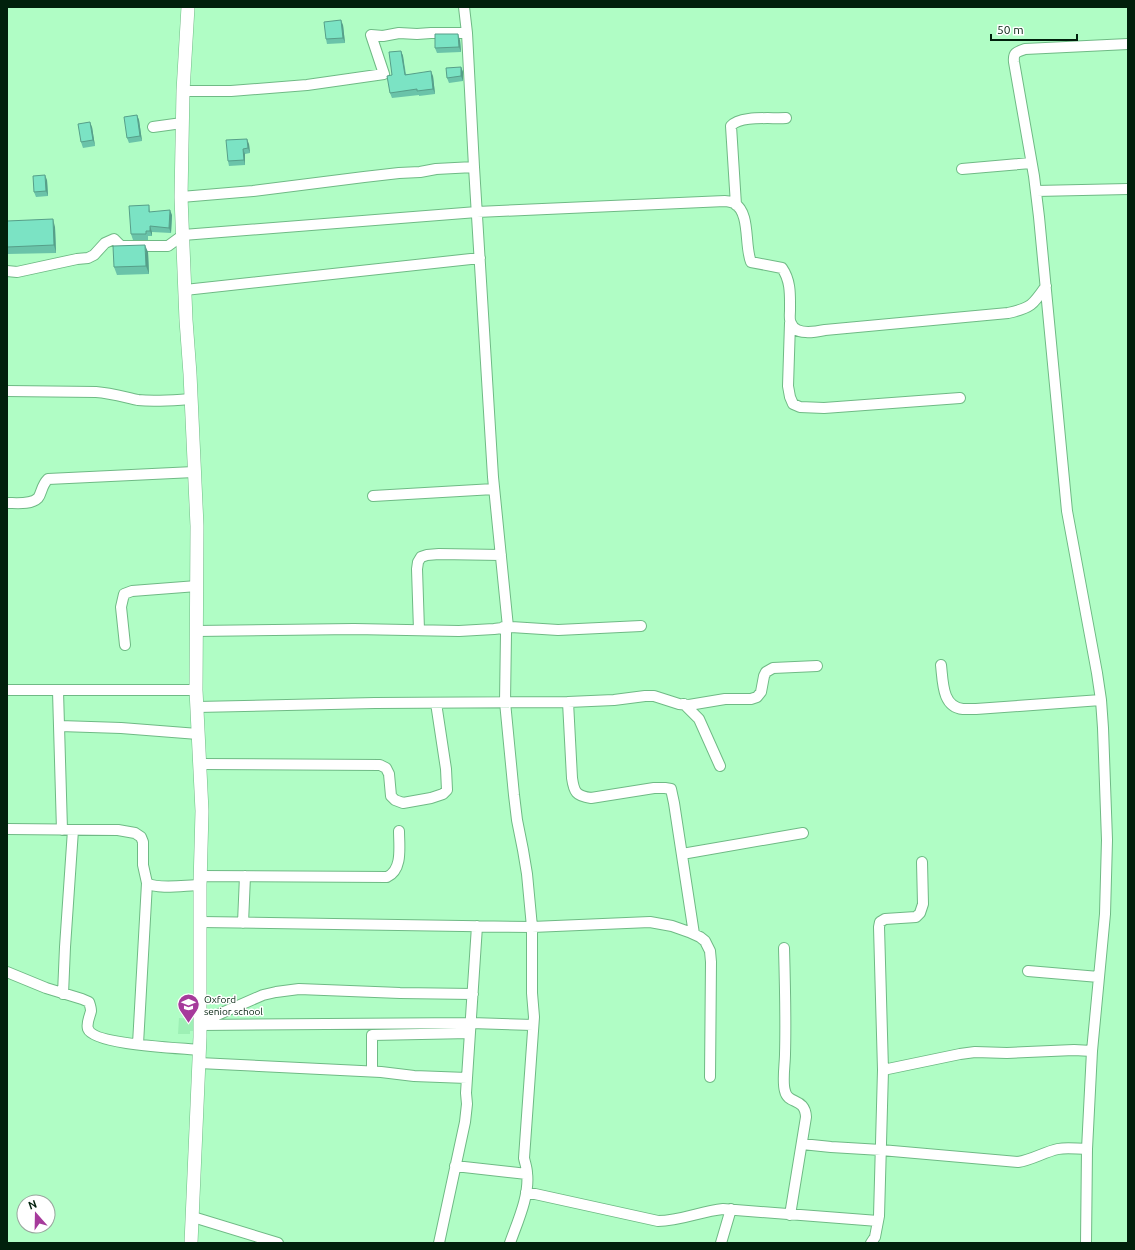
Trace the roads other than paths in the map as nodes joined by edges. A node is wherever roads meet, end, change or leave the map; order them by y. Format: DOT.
graph roads {
  1 [pos="188,7"];
  2 [pos="464,7"];
  3 [pos="467,33"];
  4 [pos="1128,44"];
  5 [pos="183,91"];
  6 [pos="786,118"];
  7 [pos="182,123"];
  8 [pos="153,127"];
  9 [pos="1031,163"];
  10 [pos="474,167"];
  11 [pos="962,169"];
  12 [pos="1128,189"];
  13 [pos="1036,191"];
  14 [pos="181,197"];
  15 [pos="736,205"];
  16 [pos="477,212"];
  17 [pos="183,235"];
  18 [pos="480,258"];
  19 [pos="7,271"];
  20 [pos="1046,286"];
  21 [pos="185,290"];
  22 [pos="790,323"];
  23 [pos="7,391"];
  24 [pos="960,398"];
  25 [pos="191,399"];
  26 [pos="194,472"];
  27 [pos="494,489"];
  28 [pos="372,496"];
  29 [pos="7,503"];
  30 [pos="501,555"];
  31 [pos="197,586"];
  32 [pos="641,626"];
  33 [pos="505,627"];
  34 [pos="419,630"];
  35 [pos="196,631"];
  36 [pos="125,645"];
  37 [pos="941,665"];
  38 [pos="817,666"];
  39 [pos="7,690"];
  40 [pos="196,690"];
  41 [pos="58,691"];
  42 [pos="1101,700"];
  43 [pos="505,702"];
  44 [pos="568,702"];
  45 [pos="436,703"];
  46 [pos="684,704"];
  47 [pos="197,707"];
  48 [pos="60,726"];
  49 [pos="198,734"];
  50 [pos="200,764"];
  51 [pos="720,766"];
  52 [pos="7,829"];
  53 [pos="62,830"];
  54 [pos="73,830"];
  55 [pos="399,831"];
  56 [pos="803,833"];
  57 [pos="682,854"];
  58 [pos="922,862"];
  59 [pos="245,876"];
  60 [pos="200,880"];
  61 [pos="147,883"];
  62 [pos="201,922"];
  63 [pos="243,923"];
  64 [pos="477,926"];
  65 [pos="532,926"];
  66 [pos="694,934"];
  67 [pos="784,948"];
  68 [pos="1028,970"];
  69 [pos="7,972"];
  70 [pos="1099,977"];
  71 [pos="63,994"];
  72 [pos="473,994"];
  73 [pos="200,1024"];
  74 [pos="533,1025"];
  75 [pos="471,1028"];
  76 [pos="138,1044"];
  77 [pos="200,1050"];
  78 [pos="1092,1051"];
  79 [pos="199,1064"];
  80 [pos="883,1070"];
  81 [pos="372,1071"];
  82 [pos="710,1077"];
  83 [pos="467,1078"];
  84 [pos="802,1144"];
  85 [pos="1087,1149"];
  86 [pos="881,1150"];
  87 [pos="455,1166"];
  88 [pos="528,1174"];
  89 [pos="526,1192"];
  90 [pos="730,1209"];
  91 [pos="790,1215"];
  92 [pos="193,1217"];
  93 [pos="878,1221"];
  94 [pos="191,1243"];
  95 [pos="278,1243"];
  96 [pos="439,1243"];
  97 [pos="510,1243"];
  98 [pos="721,1243"];
  99 [pos="871,1243"];
  100 [pos="1086,1243"];
  1 -- 5 [label="street"];
  2 -- 3 [label="street"];
  3 -- 5 [label="street"];
  3 -- 10 [label="street"];
  4 -- 9 [label="street"];
  5 -- 7 [label="street"];
  6 -- 15 [label="street"];
  7 -- 8 [label="street"];
  7 -- 14 [label="street"];
  9 -- 11 [label="street"];
  9 -- 13 [label="street"];
  10 -- 14 [label="street"];
  10 -- 16 [label="street"];
  12 -- 13 [label="street"];
  13 -- 20 [label="street"];
  14 -- 17 [label="street"];
  15 -- 16 [label="street"];
  15 -- 22 [label="street"];
  16 -- 17 [label="street"];
  16 -- 18 [label="street"];
  17 -- 19 [label="street"];
  17 -- 21 [label="street"];
  18 -- 21 [label="street"];
  18 -- 27 [label="street"];
  20 -- 22 [label="street"];
  20 -- 42 [label="street"];
  21 -- 25 [label="street"];
  22 -- 24 [label="street"];
  23 -- 25 [label="street"];
  25 -- 26 [label="street"];
  26 -- 29 [label="street"];
  26 -- 31 [label="street"];
  27 -- 28 [label="street"];
  27 -- 30 [label="street"];
  30 -- 33 [label="street"];
  30 -- 34 [label="street"];
  31 -- 35 [label="street"];
  31 -- 36 [label="street"];
  32 -- 33 [label="street"];
  33 -- 34 [label="street"];
  33 -- 43 [label="street"];
  34 -- 35 [label="street"];
  35 -- 40 [label="street"];
  37 -- 42 [label="street"];
  38 -- 46 [label="street"];
  39 -- 41 [label="street"];
  40 -- 41 [label="street"];
  40 -- 47 [label="street"];
  41 -- 48 [label="street"];
  42 -- 70 [label="street"];
  43 -- 44 [label="street"];
  43 -- 45 [label="street"];
  43 -- 65 [label="street"];
  44 -- 46 [label="street"];
  44 -- 57 [label="street"];
  45 -- 47 [label="street"];
  45 -- 50 [label="street"];
  46 -- 51 [label="street"];
  47 -- 49 [label="street"];
  48 -- 49 [label="street"];
  48 -- 53 [label="street"];
  49 -- 50 [label="street"];
  50 -- 60 [label="street"];
  52 -- 53 [label="street"];
  53 -- 54 [label="street"];
  54 -- 61 [label="street"];
  54 -- 71 [label="street"];
  55 -- 59 [label="street"];
  56 -- 57 [label="street"];
  57 -- 66 [label="street"];
  58 -- 80 [label="street"];
  59 -- 60 [label="street"];
  59 -- 63 [label="street"];
  60 -- 61 [label="street"];
  60 -- 62 [label="street"];
  61 -- 76 [label="street"];
  62 -- 63 [label="street"];
  62 -- 73 [label="street"];
  63 -- 64 [label="street"];
  64 -- 65 [label="street"];
  64 -- 72 [label="street"];
  65 -- 66 [label="street"];
  65 -- 74 [label="street"];
  66 -- 82 [label="street"];
  67 -- 84 [label="street"];
  68 -- 70 [label="street"];
  69 -- 71 [label="street"];
  70 -- 78 [label="street"];
  71 -- 76 [label="street"];
  72 -- 73 [label="street"];
  72 -- 75 [label="street"];
  73 -- 75 [label="street"];
  73 -- 77 [label="street"];
  74 -- 75 [label="street"];
  74 -- 88 [label="street"];
  75 -- 81 [label="street"];
  75 -- 83 [label="street"];
  76 -- 77 [label="street"];
  77 -- 79 [label="street"];
  78 -- 80 [label="street"];
  78 -- 85 [label="street"];
  79 -- 81 [label="street"];
  79 -- 92 [label="street"];
  80 -- 86 [label="street"];
  81 -- 83 [label="street"];
  83 -- 87 [label="street"];
  84 -- 86 [label="street"];
  84 -- 91 [label="street"];
  85 -- 86 [label="street"];
  85 -- 100 [label="street"];
  86 -- 93 [label="street"];
  87 -- 88 [label="street"];
  87 -- 96 [label="street"];
  88 -- 89 [label="street"];
  89 -- 90 [label="street"];
  89 -- 97 [label="street"];
  90 -- 91 [label="street"];
  90 -- 98 [label="street"];
  91 -- 93 [label="street"];
  92 -- 94 [label="street"];
  92 -- 95 [label="street"];
  93 -- 99 [label="street"];
}
